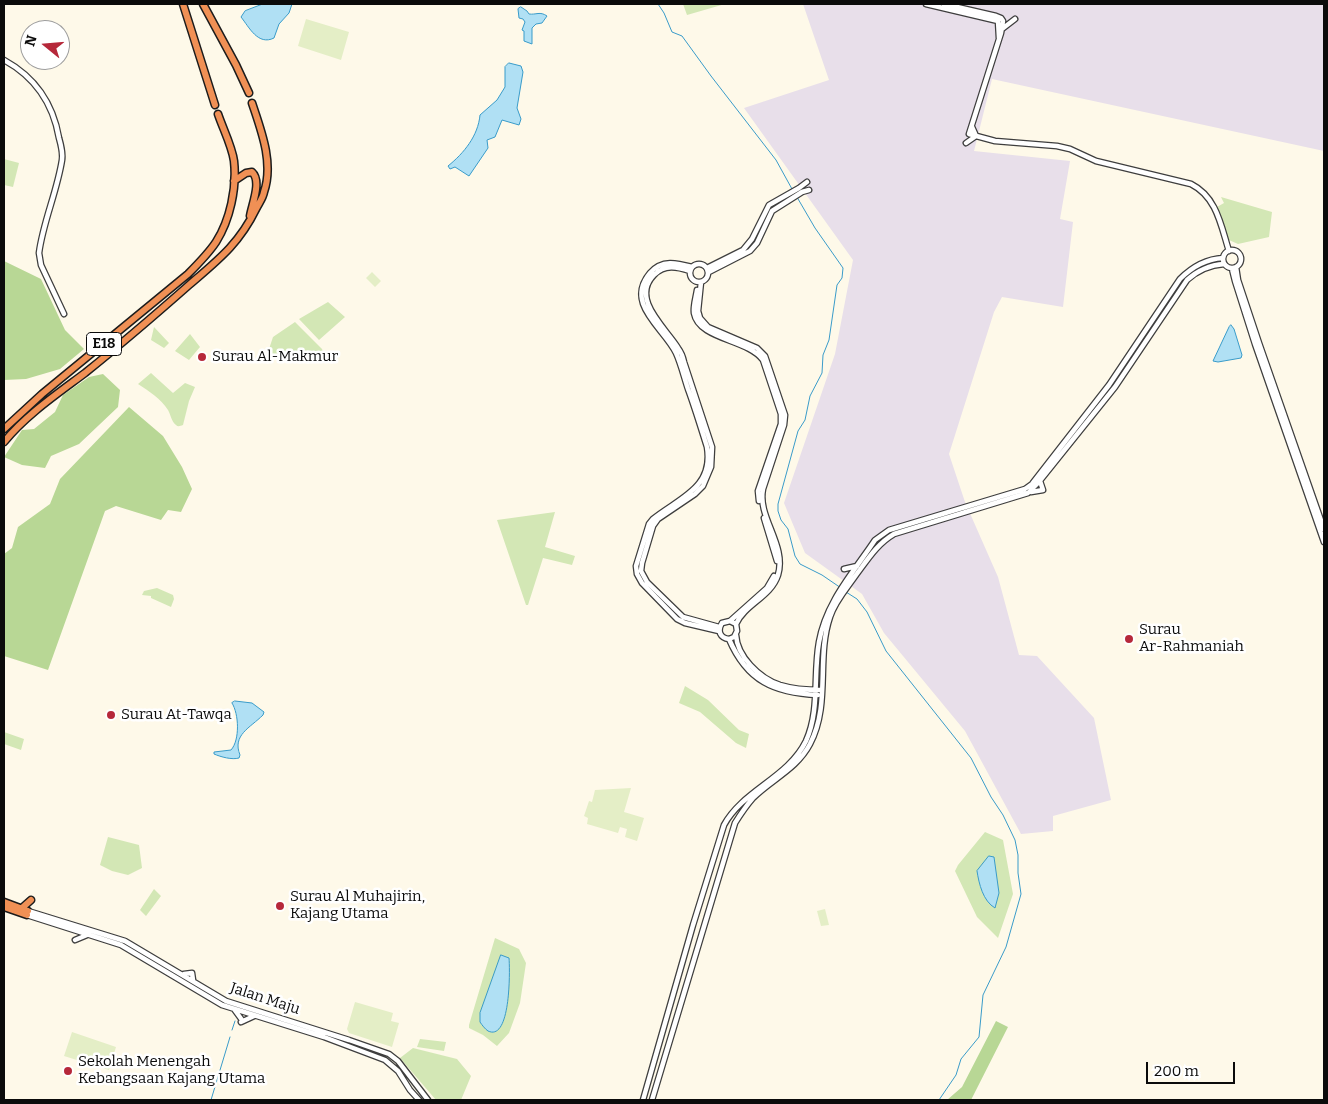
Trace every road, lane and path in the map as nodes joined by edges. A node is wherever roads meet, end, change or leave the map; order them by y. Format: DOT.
graph roads {
  1 [pos="183,4"];
  2 [pos="203,4"];
  3 [pos="926,4"];
  4 [pos="944,4"];
  5 [pos="1015,19"];
  6 [pos="1002,29"];
  7 [pos="999,38"];
  8 [pos="4,60"];
  9 [pos="249,93"];
  10 [pos="252,103"];
  11 [pos="215,105"];
  12 [pos="218,114"];
  13 [pos="972,125"];
  14 [pos="976,136"];
  15 [pos="966,143"];
  16 [pos="234,181"];
  17 [pos="807,182"];
  18 [pos="800,190"];
  19 [pos="809,190"];
  20 [pos="249,222"];
  21 [pos="1228,251"];
  22 [pos="1223,258"];
  23 [pos="1224,264"];
  24 [pos="1234,268"];
  25 [pos="691,269"];
  26 [pos="708,270"];
  27 [pos="700,282"];
  28 [pos="64,314"];
  29 [pos="1157,315"];
  30 [pos="1151,334"];
  31 [pos="1143,336"];
  32 [pos="1109,385"];
  33 [pos="1115,387"];
  34 [pos="4,428"];
  35 [pos="4,442"];
  36 [pos="1324,529"];
  37 [pos="1324,542"];
  38 [pos="858,565"];
  39 [pos="636,566"];
  40 [pos="632,574"];
  41 [pos="848,582"];
  42 [pos="837,598"];
  43 [pos="730,621"];
  44 [pos="736,624"];
  45 [pos="719,629"];
  46 [pos="736,635"];
  47 [pos="729,639"];
  48 [pos="816,681"];
  49 [pos="806,691"];
  50 [pos="816,692"];
  51 [pos="822,693"];
  52 [pos="815,705"];
  53 [pos="31,900"];
  54 [pos="13,908"];
  55 [pos="36,914"];
  56 [pos="72,924"];
  57 [pos="66,928"];
  58 [pos="78,932"];
  59 [pos="89,932"];
  60 [pos="234,1006"];
  61 [pos="255,1013"];
  62 [pos="419,1100"];
  63 [pos="428,1100"];
  64 [pos="643,1100"];
  65 [pos="652,1100"];
  1 -- 11 [label="highway"];
  2 -- 9 [label="highway"];
  3 -- 7 [label="street"];
  4 -- 6 [label="street"];
  5 -- 6 [label="street"];
  6 -- 7 [label="street"];
  7 -- 13 [label="street"];
  8 -- 28 [label="street"];
  10 -- 20 [label="highway, E18"];
  12 -- 16 [label="highway, E18"];
  13 -- 14 [label="street"];
  13 -- 14 [label="street"];
  14 -- 15 [label="street"];
  14 -- 21 [label="street"];
  16 -- 20 [label="highway"];
  16 -- 34 [label="highway, E18"];
  17 -- 18 [label="street"];
  18 -- 19 [label="street"];
  18 -- 26 [label="street"];
  20 -- 35 [label="highway, E18"];
  21 -- 22 [label="street"];
  21 -- 24 [label="street"];
  22 -- 23 [label="street"];
  22 -- 29 [label="street"];
  23 -- 24 [label="street"];
  23 -- 30 [label="street"];
  24 -- 36 [label="street"];
  24 -- 37 [label="street"];
  25 -- 26 [label="street"];
  25 -- 27 [label="street"];
  25 -- 39 [label="street"];
  25 -- 45 [label="street"];
  26 -- 27 [label="street"];
  27 -- 43 [label="street"];
  27 -- 44 [label="street"];
  29 -- 30 [label="street"];
  29 -- 31 [label="street"];
  30 -- 31 [label="street"];
  30 -- 33 [label="street"];
  31 -- 32 [label="street"];
  32 -- 33 [label="street"];
  32 -- 38 [label="street"];
  33 -- 41 [label="street"];
  38 -- 41 [label="street"];
  38 -- 41 [label="street"];
  39 -- 40 [label="street"];
  39 -- 45 [label="street"];
  41 -- 42 [label="street"];
  42 -- 48 [label="street"];
  42 -- 51 [label="street"];
  43 -- 44 [label="street"];
  43 -- 45 [label="street"];
  44 -- 46 [label="street"];
  45 -- 47 [label="street"];
  46 -- 47 [label="street"];
  46 -- 49 [label="street"];
  47 -- 49 [label="street"];
  48 -- 49 [label="street"];
  48 -- 50 [label="street"];
  49 -- 50 [label="street"];
  49 -- 52 [label="street"];
  50 -- 51 [label="street"];
  50 -- 52 [label="street"];
  51 -- 65 [label="street"];
  52 -- 64 [label="street"];
  53 -- 54 [label="highway"];
  53 -- 55 [label="street"];
  54 -- 55 [label="street, Jalan Maju"];
  54 -- 57 [label="street, Jalan Maju"];
  55 -- 56 [label="street, Jalan Maju"];
  56 -- 58 [label="street"];
  56 -- 59 [label="street, Jalan Maju"];
  57 -- 58 [label="street, Jalan Maju"];
  57 -- 59 [label="street"];
  58 -- 59 [label="street, Jalan Maju"];
  59 -- 60 [label="street, Jalan Maju"];
  59 -- 60 [label="street, Jalan Maju"];
  60 -- 61 [label="street, Jalan Maju"];
  60 -- 61 [label="street, Jalan Maju"];
  60 -- 61 [label="street"];
  61 -- 62 [label="street, Jalan Maju"];
  61 -- 63 [label="street, Jalan Maju"];
}
